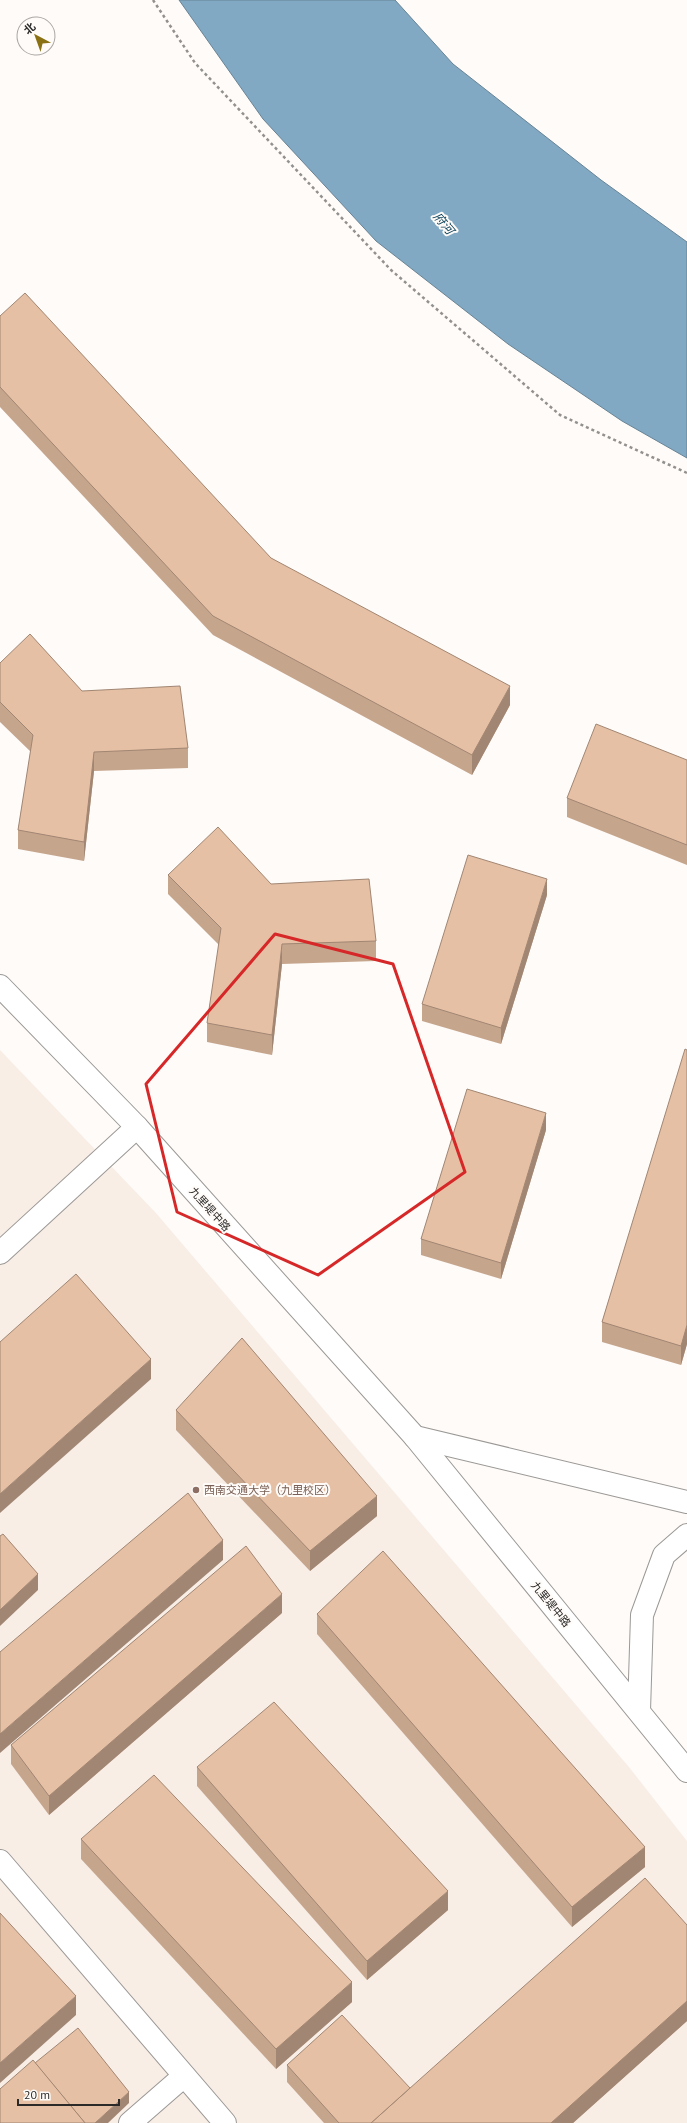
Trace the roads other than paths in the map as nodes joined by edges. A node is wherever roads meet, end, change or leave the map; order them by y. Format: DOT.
graph roads {
  1 [pos="0,986"];
  2 [pos="137,1127"];
  3 [pos="0,1253"];
  4 [pos="415,1437"];
  5 [pos="687,1502"];
  6 [pos="687,1535"];
  7 [pos="639,1711"];
  8 [pos="687,1771"];
  9 [pos="0,1862"];
  10 [pos="184,2076"];
  11 [pos="130,2123"];
  12 [pos="225,2123"];
  1 -- 2 [label="street, 九里堤中路"];
  2 -- 3 [label="street"];
  2 -- 4 [label="street, 九里堤中路"];
  4 -- 5 [label="street"];
  4 -- 7 [label="street, 九里堤中路"];
  6 -- 7 [label="street"];
  7 -- 8 [label="street, 九里堤中路"];
  9 -- 10 [label="street"];
  10 -- 11 [label="street"];
  10 -- 12 [label="street"];
}
